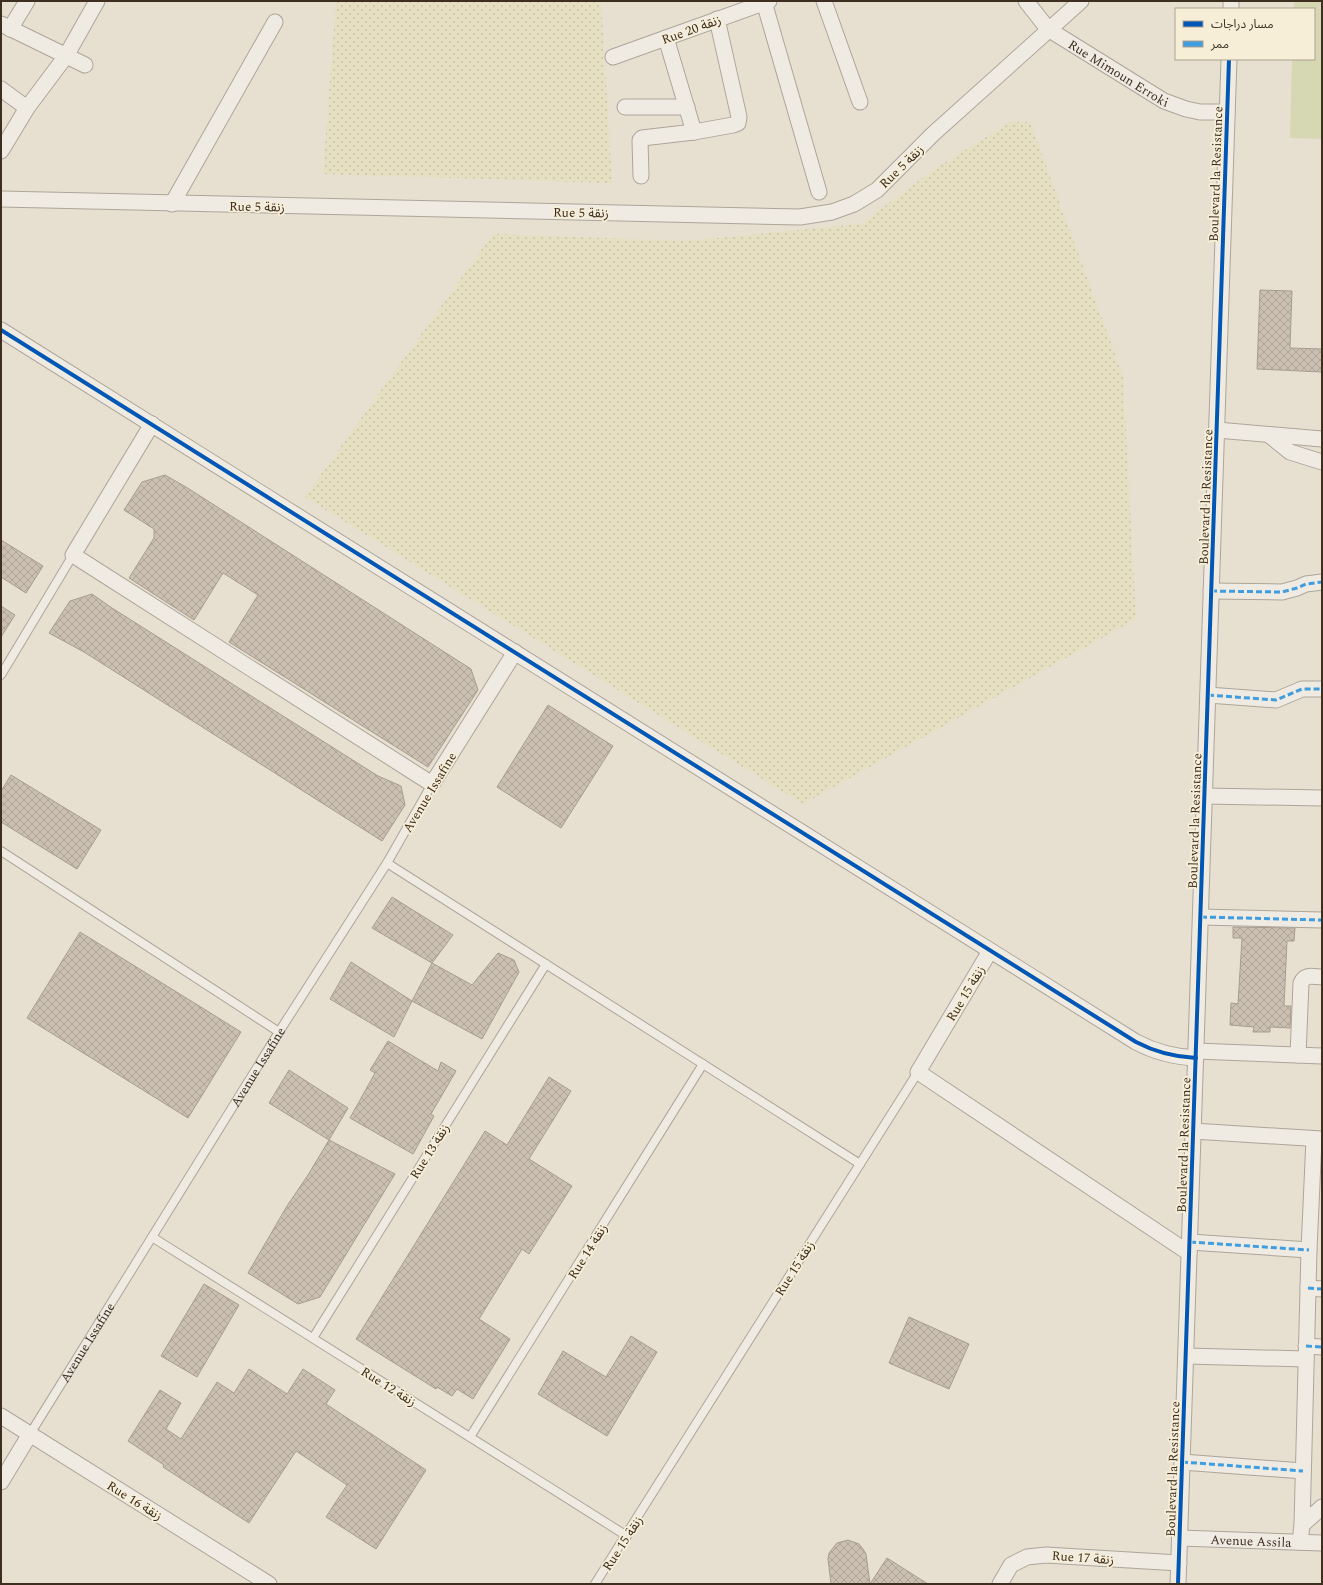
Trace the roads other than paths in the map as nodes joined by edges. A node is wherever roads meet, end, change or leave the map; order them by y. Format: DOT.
graph roads {
  1 [pos="27,1"];
  2 [pos="97,1"];
  3 [pos="824,1"];
  4 [pos="1026,1"];
  5 [pos="1081,1"];
  6 [pos="766,2"];
  7 [pos="717,20"];
  8 [pos="276,22"];
  9 [pos="5,27"];
  10 [pos="1048,29"];
  11 [pos="666,38"];
  12 [pos="66,56"];
  13 [pos="613,57"];
  14 [pos="1229,60"];
  15 [pos="85,65"];
  16 [pos="1,89"];
  17 [pos="860,102"];
  18 [pos="625,107"];
  19 [pos="687,107"];
  20 [pos="27,108"];
  21 [pos="1227,112"];
  22 [pos="694,132"];
  23 [pos="1,151"];
  24 [pos="641,176"];
  25 [pos="819,192"];
  26 [pos="1,200"];
  27 [pos="172,204"];
  28 [pos="1,330"];
  29 [pos="152,424"];
  30 [pos="1217,430"];
  31 [pos="1269,434"];
  32 [pos="1322,439"];
  33 [pos="1322,462"];
  34 [pos="73,555"];
  35 [pos="1322,582"];
  36 [pos="1211,591"];
  37 [pos="516,652"];
  38 [pos="1,675"];
  39 [pos="1322,689"];
  40 [pos="1208,695"];
  41 [pos="432,784"];
  42 [pos="1205,796"];
  43 [pos="1322,798"];
  44 [pos="1,851"];
  45 [pos="387,863"];
  46 [pos="1201,917"];
  47 [pos="1322,920"];
  48 [pos="990,951"];
  49 [pos="546,964"];
  50 [pos="1322,978"];
  51 [pos="279,1032"];
  52 [pos="1196,1055"];
  53 [pos="1298,1055"];
  54 [pos="1322,1056"];
  55 [pos="703,1064"];
  56 [pos="918,1072"];
  57 [pos="1193,1131"];
  58 [pos="1318,1139"];
  59 [pos="860,1164"];
  60 [pos="152,1237"];
  61 [pos="1189,1247"];
  62 [pos="1309,1250"];
  63 [pos="1315,1288"];
  64 [pos="313,1338"];
  65 [pos="1322,1347"];
  66 [pos="1306,1352"];
  67 [pos="1186,1356"];
  68 [pos="1,1416"];
  69 [pos="30,1434"];
  70 [pos="470,1437"];
  71 [pos="1182,1462"];
  72 [pos="1303,1472"];
  73 [pos="1,1482"];
  74 [pos="1322,1508"];
  75 [pos="1302,1525"];
  76 [pos="626,1536"];
  77 [pos="1180,1538"];
  78 [pos="1300,1542"];
  79 [pos="1322,1543"];
  80 [pos="1179,1563"];
  81 [pos="269,1584"];
  82 [pos="595,1584"];
  83 [pos="1000,1584"];
  84 [pos="1178,1584"];
  1 -- 9 [label="street"];
  2 -- 12 [label="street"];
  3 -- 17 [label="street"];
  4 -- 10 [label="street, Rue Mimoun Erroki"];
  5 -- 10 [label="street, Rue 5 زنقة"];
  6 -- 7 [label="street, Rue 20 زنقة"];
  6 -- 25 [label="street"];
  7 -- 11 [label="street, Rue 20 زنقة"];
  7 -- 22 [label="street"];
  8 -- 27 [label="street"];
  9 -- 12 [label="street"];
  10 -- 21 [label="street, Rue Mimoun Erroki"];
  10 -- 27 [label="street, Rue 5 زنقة"];
  11 -- 13 [label="street, Rue 20 زنقة"];
  11 -- 19 [label="street"];
  12 -- 15 [label="street"];
  12 -- 20 [label="street"];
  14 -- 21 [label="street, Boulevard la Resistance"];
  16 -- 20 [label="street"];
  18 -- 19 [label="street"];
  19 -- 22 [label="street"];
  20 -- 23 [label="street"];
  21 -- 30 [label="street, Boulevard la Resistance"];
  22 -- 24 [label="street"];
  26 -- 27 [label="street, Rue 5 زنقة"];
  28 -- 29 [label="street"];
  29 -- 34 [label="street"];
  29 -- 37 [label="street"];
  30 -- 31 [label="street"];
  30 -- 36 [label="street, Boulevard la Resistance"];
  31 -- 32 [label="street"];
  31 -- 33 [label="street"];
  34 -- 38 [label="lane"];
  34 -- 41 [label="street"];
  35 -- 36 [label="street"];
  36 -- 40 [label="street, Boulevard la Resistance"];
  37 -- 41 [label="street, Avenue Issafine"];
  37 -- 48 [label="street"];
  39 -- 40 [label="street"];
  40 -- 42 [label="street, Boulevard la Resistance"];
  41 -- 45 [label="lane, Avenue Issafine"];
  42 -- 43 [label="street"];
  42 -- 46 [label="street, Boulevard la Resistance"];
  44 -- 51 [label="lane"];
  45 -- 49 [label="lane"];
  45 -- 51 [label="lane, Avenue Issafine"];
  46 -- 47 [label="street"];
  46 -- 52 [label="street, Boulevard la Resistance"];
  48 -- 52 [label="street"];
  48 -- 56 [label="street, Rue 15 زنقة"];
  49 -- 55 [label="lane"];
  49 -- 64 [label="lane, Rue 13 زنقة"];
  50 -- 53 [label="street"];
  51 -- 60 [label="lane, Avenue Issafine"];
  52 -- 53 [label="street"];
  52 -- 57 [label="street, Boulevard la Resistance"];
  53 -- 54 [label="street"];
  55 -- 59 [label="lane"];
  55 -- 70 [label="lane, Rue 14 زنقة"];
  56 -- 59 [label="lane, Rue 15 زنقة"];
  56 -- 61 [label="street"];
  57 -- 58 [label="street"];
  57 -- 61 [label="street, Boulevard la Resistance"];
  58 -- 62 [label="street"];
  59 -- 76 [label="lane, Rue 15 زنقة"];
  60 -- 64 [label="lane, Rue 12 زنقة"];
  60 -- 69 [label="lane, Avenue Issafine"];
  61 -- 62 [label="street"];
  61 -- 67 [label="street, Boulevard la Resistance"];
  62 -- 63 [label="street"];
  63 -- 66 [label="street"];
  64 -- 70 [label="lane, Rue 12 زنقة"];
  65 -- 66 [label="street"];
  66 -- 67 [label="street"];
  66 -- 72 [label="street"];
  67 -- 71 [label="street, Boulevard la Resistance"];
  68 -- 69 [label="street, Rue 16 زنقة"];
  69 -- 73 [label="street, Avenue Issafine"];
  69 -- 81 [label="street, Rue 16 زنقة"];
  70 -- 76 [label="lane, Rue 12 زنقة"];
  71 -- 72 [label="street"];
  71 -- 77 [label="street, Boulevard la Resistance"];
  72 -- 75 [label="street"];
  74 -- 75 [label="street"];
  75 -- 78 [label="street"];
  76 -- 82 [label="lane, Rue 15 زنقة"];
  77 -- 78 [label="street, Avenue Assila"];
  77 -- 80 [label="street, Boulevard la Resistance"];
  78 -- 79 [label="street, Avenue Assila"];
  80 -- 83 [label="street, Rue 17 زنقة"];
  80 -- 84 [label="street, Boulevard la Resistance"];
}
